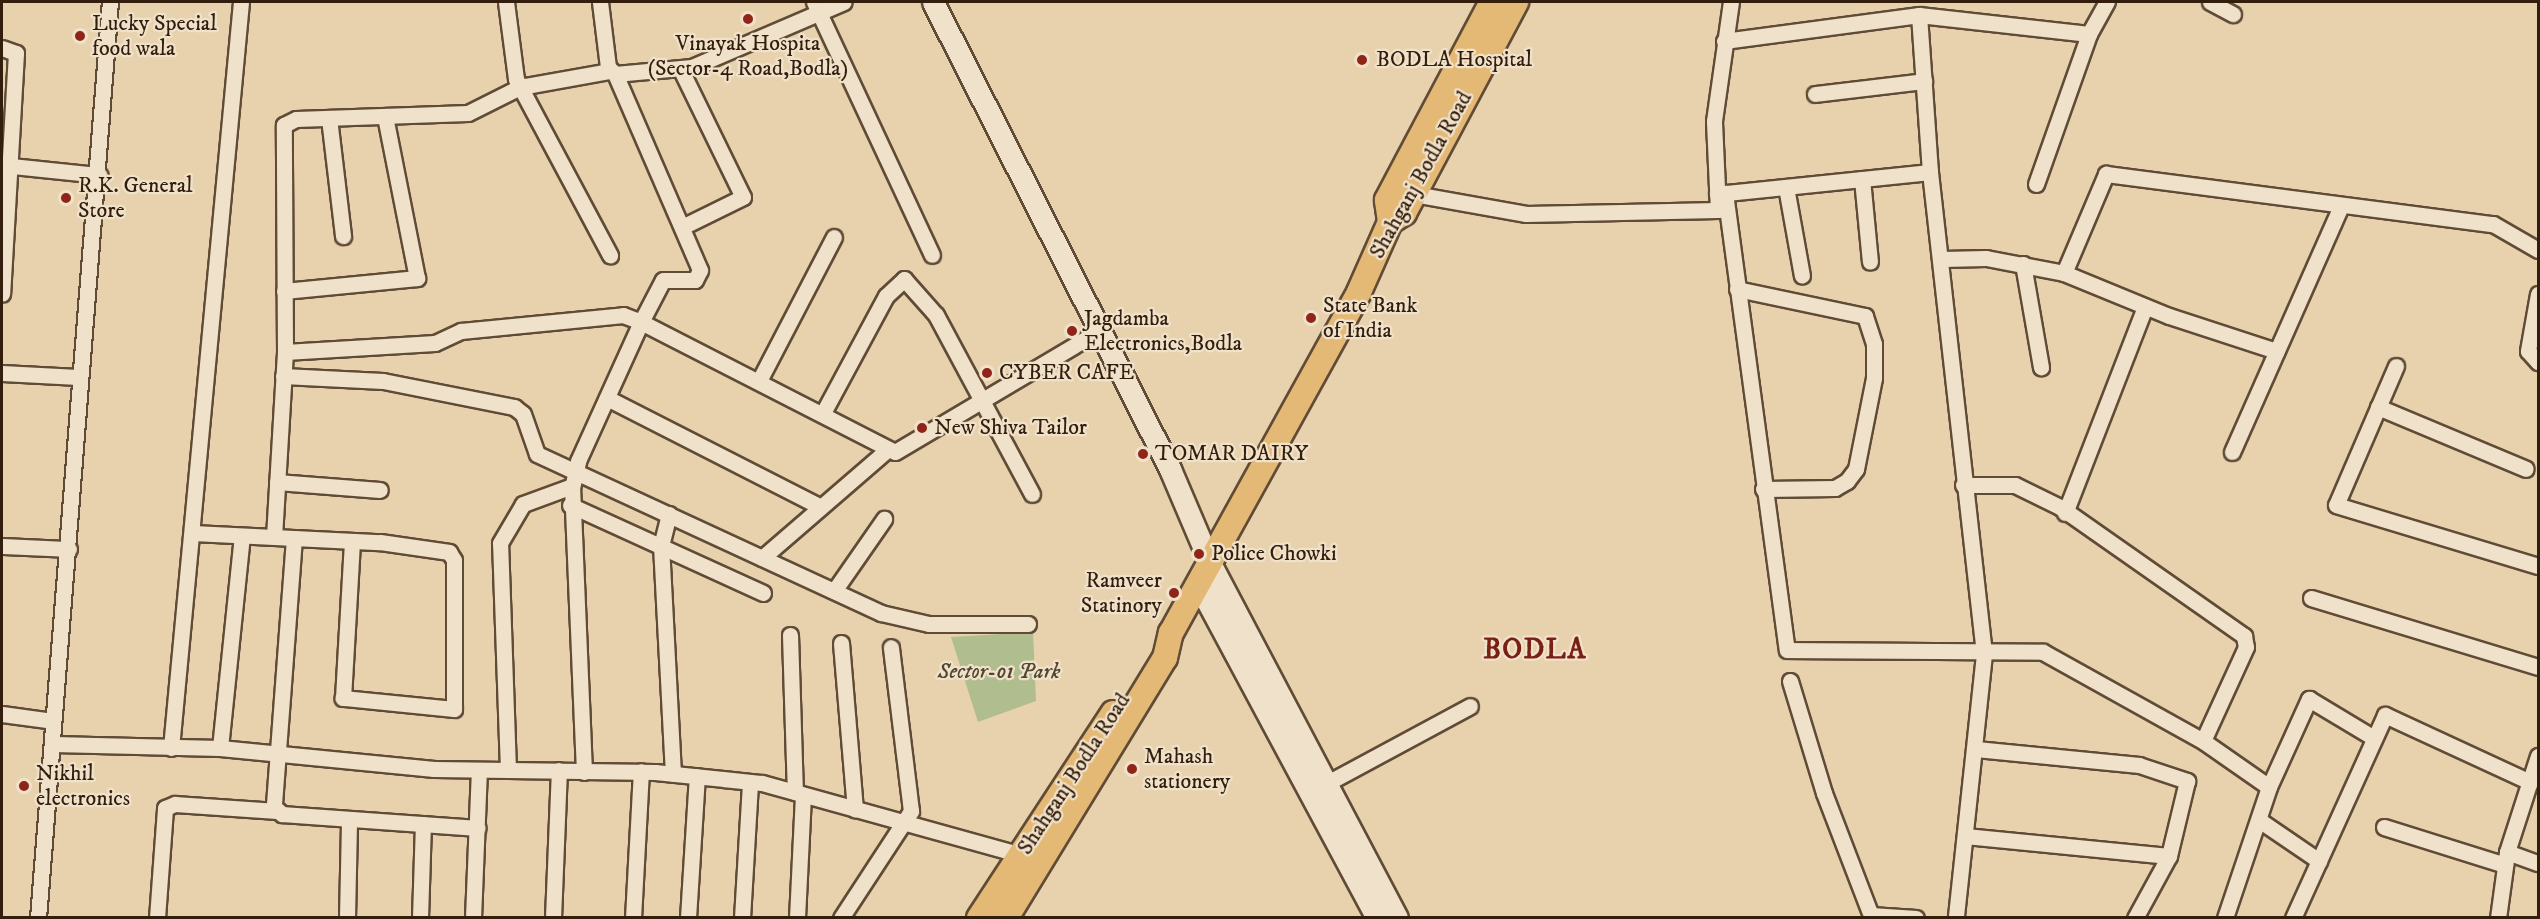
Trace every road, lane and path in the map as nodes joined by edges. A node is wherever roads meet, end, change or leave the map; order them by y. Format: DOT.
graph roads {
  1 [pos="110,2"];
  2 [pos="241,2"];
  3 [pos="506,2"];
  4 [pos="600,2"];
  5 [pos="844,2"];
  6 [pos="933,2"];
  7 [pos="1492,2"];
  8 [pos="1516,2"];
  9 [pos="1731,2"];
  10 [pos="2107,2"];
  11 [pos="2210,2"];
  12 [pos="817,8"];
  13 [pos="2232,14"];
  14 [pos="1919,15"];
  15 [pos="2089,34"];
  16 [pos="1724,41"];
  17 [pos="2,48"];
  18 [pos="681,70"];
  19 [pos="612,73"];
  20 [pos="1924,81"];
  21 [pos="520,87"];
  22 [pos="1815,94"];
  23 [pos="7,116"];
  24 [pos="385,116"];
  25 [pos="329,118"];
  26 [pos="5,166"];
  27 [pos="1930,172"];
  28 [pos="99,175"];
  29 [pos="1862,179"];
  30 [pos="2036,184"];
  31 [pos="1786,187"];
  32 [pos="1414,194"];
  33 [pos="1721,194"];
  34 [pos="2340,208"];
  35 [pos="1390,222"];
  36 [pos="3,226"];
  37 [pos="682,228"];
  38 [pos="342,236"];
  39 [pos="834,237"];
  40 [pos="2538,250"];
  41 [pos="610,255"];
  42 [pos="932,255"];
  43 [pos="1942,259"];
  44 [pos="1870,262"];
  45 [pos="2023,264"];
  46 [pos="2064,273"];
  47 [pos="1802,276"];
  48 [pos="1737,290"];
  49 [pos="284,291"];
  50 [pos="2,294"];
  51 [pos="2538,294"];
  52 [pos="2145,307"];
  53 [pos="641,322"];
  54 [pos="1099,331"];
  55 [pos="2276,351"];
  56 [pos="285,352"];
  57 [pos="2538,362"];
  58 [pos="2396,366"];
  59 [pos="2041,367"];
  60 [pos="2,373"];
  61 [pos="284,376"];
  62 [pos="78,377"];
  63 [pos="759,379"];
  64 [pos="607,398"];
  65 [pos="980,404"];
  66 [pos="2378,407"];
  67 [pos="823,412"];
  68 [pos="887,450"];
  69 [pos="2232,452"];
  70 [pos="2526,469"];
  71 [pos="576,470"];
  72 [pos="277,482"];
  73 [pos="1963,484"];
  74 [pos="572,486"];
  75 [pos="380,489"];
  76 [pos="1763,489"];
  77 [pos="1032,494"];
  78 [pos="570,505"];
  79 [pos="821,507"];
  80 [pos="2065,513"];
  81 [pos="669,514"];
  82 [pos="884,519"];
  83 [pos="194,533"];
  84 [pos="242,536"];
  85 [pos="274,537"];
  86 [pos="294,538"];
  87 [pos="352,541"];
  88 [pos="661,545"];
  89 [pos="2,546"];
  90 [pos="69,549"];
  91 [pos="762,558"];
  92 [pos="2538,566"];
  93 [pos="1205,576"];
  94 [pos="834,591"];
  95 [pos="763,593"];
  96 [pos="2311,598"];
  97 [pos="1028,624"];
  98 [pos="790,635"];
  99 [pos="841,644"];
  100 [pos="891,647"];
  101 [pos="1984,654"];
  102 [pos="2538,667"];
  103 [pos="1790,681"];
  104 [pos="1470,706"];
  105 [pos="2,714"];
  106 [pos="53,721"];
  107 [pos="2374,738"];
  108 [pos="2203,741"];
  109 [pos="53,744"];
  110 [pos="171,748"];
  111 [pos="220,748"];
  112 [pos="1976,749"];
  113 [pos="279,757"];
  114 [pos="2538,762"];
  115 [pos="479,770"];
  116 [pos="508,770"];
  117 [pos="559,771"];
  118 [pos="641,771"];
  119 [pos="584,772"];
  120 [pos="673,774"];
  121 [pos="697,776"];
  122 [pos="750,782"];
  123 [pos="1329,782"];
  124 [pos="2530,782"];
  125 [pos="2269,787"];
  126 [pos="799,793"];
  127 [pos="855,809"];
  128 [pos="277,811"];
  129 [pos="349,819"];
  130 [pos="2259,820"];
  131 [pos="904,823"];
  132 [pos="423,824"];
  133 [pos="2384,827"];
  134 [pos="477,828"];
  135 [pos="1965,836"];
  136 [pos="2169,856"];
  137 [pos="1032,859"];
  138 [pos="2506,859"];
  139 [pos="2319,861"];
  140 [pos="2538,863"];
  141 [pos="1872,916"];
  142 [pos="38,918"];
  143 [pos="157,918"];
  144 [pos="347,918"];
  145 [pos="420,918"];
  146 [pos="472,918"];
  147 [pos="553,918"];
  148 [pos="633,918"];
  149 [pos="688,918"];
  150 [pos="742,918"];
  151 [pos="797,918"];
  152 [pos="840,918"];
  153 [pos="979,918"];
  154 [pos="1006,918"];
  155 [pos="1377,918"];
  156 [pos="1398,918"];
  157 [pos="1916,918"];
  158 [pos="1956,918"];
  159 [pos="2135,918"];
  160 [pos="2225,918"];
  161 [pos="2293,918"];
  162 [pos="2498,918"];
  1 -- 28 [label="street"];
  2 -- 83 [label="street"];
  3 -- 21 [label="street"];
  4 -- 19 [label="street"];
  5 -- 12 [label="street"];
  6 -- 54 [label="main road"];
  7 -- 35 [label="main road"];
  8 -- 32 [label="main road, Shahganj Bodla Road"];
  9 -- 16 [label="street"];
  10 -- 15 [label="street"];
  11 -- 13 [label="street"];
  12 -- 18 [label="street"];
  12 -- 42 [label="street"];
  14 -- 15 [label="street"];
  14 -- 16 [label="street"];
  14 -- 20 [label="street"];
  15 -- 30 [label="street"];
  16 -- 33 [label="street"];
  17 -- 23 [label="street"];
  18 -- 19 [label="street"];
  18 -- 37 [label="street"];
  19 -- 21 [label="street"];
  19 -- 37 [label="street"];
  20 -- 22 [label="street"];
  20 -- 27 [label="street"];
  21 -- 24 [label="street"];
  21 -- 41 [label="street"];
  23 -- 26 [label="street"];
  24 -- 25 [label="street"];
  24 -- 49 [label="street"];
  25 -- 38 [label="street"];
  25 -- 49 [label="street"];
  26 -- 28 [label="street"];
  26 -- 36 [label="street"];
  27 -- 29 [label="street"];
  27 -- 43 [label="street"];
  28 -- 62 [label="street"];
  29 -- 31 [label="street"];
  29 -- 44 [label="street"];
  31 -- 33 [label="street"];
  31 -- 47 [label="street"];
  32 -- 33 [label="street"];
  32 -- 35 [label="main road, Shahganj Bodla Road"];
  33 -- 48 [label="street"];
  34 -- 40 [label="street"];
  34 -- 46 [label="street"];
  34 -- 55 [label="street"];
  35 -- 93 [label="main road, Shahganj Bodla Road"];
  36 -- 50 [label="street"];
  37 -- 53 [label="street"];
  39 -- 63 [label="street"];
  43 -- 45 [label="street"];
  43 -- 73 [label="street"];
  45 -- 46 [label="street"];
  45 -- 59 [label="street"];
  46 -- 52 [label="street"];
  48 -- 76 [label="street"];
  48 -- 76 [label="street"];
  49 -- 56 [label="street"];
  51 -- 57 [label="street"];
  52 -- 55 [label="street"];
  52 -- 80 [label="street"];
  53 -- 56 [label="street"];
  53 -- 63 [label="street"];
  53 -- 64 [label="street"];
  54 -- 65 [label="street"];
  54 -- 93 [label="main road"];
  55 -- 69 [label="street"];
  56 -- 61 [label="street"];
  58 -- 66 [label="street"];
  60 -- 62 [label="street"];
  61 -- 71 [label="street"];
  61 -- 72 [label="street"];
  62 -- 90 [label="street"];
  63 -- 67 [label="street"];
  64 -- 71 [label="street"];
  64 -- 79 [label="street"];
  65 -- 67 [label="street"];
  65 -- 68 [label="street"];
  65 -- 77 [label="street"];
  66 -- 70 [label="street"];
  66 -- 92 [label="street"];
  67 -- 68 [label="street"];
  68 -- 79 [label="street"];
  71 -- 74 [label="street"];
  71 -- 81 [label="street"];
  72 -- 75 [label="street"];
  72 -- 85 [label="street"];
  73 -- 80 [label="street"];
  73 -- 101 [label="street"];
  74 -- 78 [label="street"];
  74 -- 116 [label="street"];
  76 -- 101 [label="street"];
  78 -- 88 [label="street"];
  78 -- 119 [label="street"];
  79 -- 91 [label="street"];
  80 -- 108 [label="street"];
  81 -- 88 [label="street"];
  81 -- 91 [label="street"];
  82 -- 94 [label="street"];
  83 -- 84 [label="street"];
  83 -- 110 [label="street"];
  84 -- 85 [label="street"];
  84 -- 111 [label="street"];
  85 -- 86 [label="street"];
  86 -- 87 [label="street"];
  86 -- 113 [label="street"];
  87 -- 87 [label="street"];
  88 -- 95 [label="street"];
  88 -- 120 [label="street"];
  89 -- 90 [label="street"];
  90 -- 106 [label="street"];
  91 -- 94 [label="street"];
  93 -- 123 [label="main road"];
  93 -- 137 [label="main road, Shahganj Bodla Road"];
  93 -- 155 [label="main road"];
  94 -- 97 [label="street"];
  96 -- 102 [label="street"];
  98 -- 126 [label="street"];
  99 -- 127 [label="street"];
  100 -- 131 [label="street"];
  101 -- 108 [label="street"];
  101 -- 112 [label="street"];
  103 -- 141 [label="street"];
  104 -- 123 [label="street"];
  105 -- 106 [label="street"];
  106 -- 109 [label="street"];
  107 -- 124 [label="street"];
  107 -- 125 [label="street"];
  107 -- 139 [label="street"];
  108 -- 125 [label="street"];
  109 -- 110 [label="street"];
  109 -- 142 [label="street"];
  110 -- 111 [label="street"];
  111 -- 113 [label="street"];
  112 -- 135 [label="street"];
  112 -- 136 [label="street"];
  113 -- 115 [label="street"];
  113 -- 128 [label="street"];
  114 -- 124 [label="street"];
  115 -- 116 [label="street"];
  115 -- 134 [label="street"];
  116 -- 117 [label="street"];
  117 -- 119 [label="street"];
  117 -- 147 [label="street"];
  118 -- 119 [label="street"];
  118 -- 120 [label="street"];
  118 -- 148 [label="street"];
  120 -- 121 [label="street"];
  121 -- 122 [label="street"];
  121 -- 149 [label="street"];
  122 -- 126 [label="street"];
  122 -- 150 [label="street"];
  123 -- 156 [label="main road"];
  124 -- 138 [label="street"];
  125 -- 130 [label="street"];
  126 -- 127 [label="street"];
  126 -- 151 [label="street"];
  127 -- 131 [label="street"];
  128 -- 129 [label="street"];
  128 -- 143 [label="street"];
  129 -- 132 [label="street"];
  129 -- 144 [label="street"];
  130 -- 139 [label="street"];
  130 -- 160 [label="street"];
  131 -- 137 [label="street"];
  131 -- 152 [label="street"];
  132 -- 134 [label="street"];
  132 -- 145 [label="street"];
  133 -- 138 [label="street"];
  134 -- 146 [label="street"];
  135 -- 136 [label="street"];
  135 -- 158 [label="street"];
  136 -- 159 [label="street"];
  137 -- 153 [label="main road, Shahganj Bodla Road"];
  137 -- 154 [label="main road, Shahganj Bodla Road"];
  138 -- 140 [label="street"];
  138 -- 162 [label="street"];
  139 -- 161 [label="street"];
  141 -- 157 [label="street"];
}
